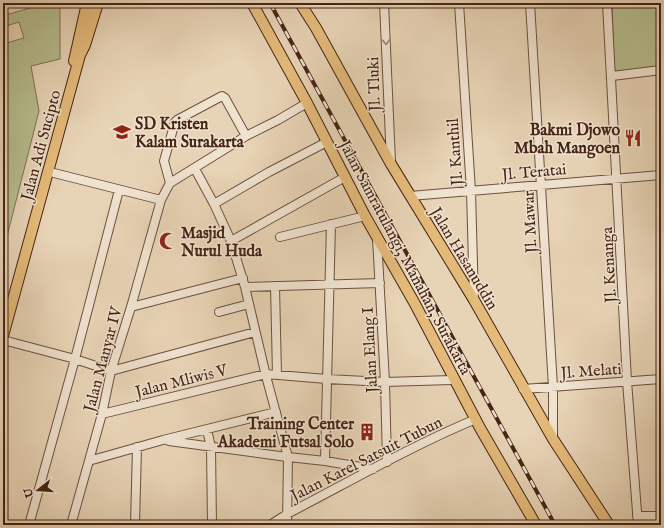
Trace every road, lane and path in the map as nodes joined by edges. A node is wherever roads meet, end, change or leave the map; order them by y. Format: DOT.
graph roads {
  1 [pos="87,3"];
  2 [pos="92,3"];
  3 [pos="98,3"];
  4 [pos="252,3"];
  5 [pos="300,3"];
  6 [pos="384,3"];
  7 [pos="458,3"];
  8 [pos="530,3"];
  9 [pos="607,3"];
  10 [pos="79,52"];
  11 [pos="661,70"];
  12 [pos="612,76"];
  13 [pos="307,103"];
  14 [pos="246,136"];
  15 [pos="323,144"];
  16 [pos="391,164"];
  17 [pos="195,169"];
  18 [pos="54,173"];
  19 [pos="661,174"];
  20 [pos="345,177"];
  21 [pos="618,179"];
  22 [pos="170,183"];
  23 [pos="541,184"];
  24 [pos="119,190"];
  25 [pos="471,191"];
  26 [pos="410,196"];
  27 [pos="161,200"];
  28 [pos="214,204"];
  29 [pos="365,216"];
  30 [pos="331,224"];
  31 [pos="280,237"];
  32 [pos="377,237"];
  33 [pos="231,241"];
  34 [pos="243,278"];
  35 [pos="380,284"];
  36 [pos="330,285"];
  37 [pos="275,286"];
  38 [pos="245,287"];
  39 [pos="474,300"];
  40 [pos="249,304"];
  41 [pos="131,307"];
  42 [pos="219,312"];
  43 [pos="3,320"];
  44 [pos="256,332"];
  45 [pos="3,336"];
  46 [pos="3,340"];
  47 [pos="75,359"];
  48 [pos="111,371"];
  49 [pos="266,374"];
  50 [pos="277,375"];
  51 [pos="327,379"];
  52 [pos="661,379"];
  53 [pos="452,380"];
  54 [pos="627,381"];
  55 [pos="385,382"];
  56 [pos="553,387"];
  57 [pos="524,389"];
  58 [pos="276,412"];
  59 [pos="102,414"];
  60 [pos="476,419"];
  61 [pos="207,430"];
  62 [pos="553,439"];
  63 [pos="163,440"];
  64 [pos="137,447"];
  65 [pos="211,447"];
  66 [pos="288,457"];
  67 [pos="92,460"];
  68 [pos="324,461"];
  69 [pos="387,462"];
  70 [pos="373,469"];
  71 [pos="287,514"];
  72 [pos="637,516"];
  73 [pos="661,516"];
  74 [pos="29,525"];
  75 [pos="71,525"];
  76 [pos="135,525"];
  77 [pos="212,525"];
  78 [pos="270,525"];
  79 [pos="287,525"];
  80 [pos="536,525"];
  81 [pos="608,525"];
  82 [pos="638,525"];
  1 -- 10 [label="main road, Jalan Adi Sucipto"];
  2 -- 10 [label="main road"];
  3 -- 10 [label="main road, Jalan Adi Sucipto"];
  4 -- 13 [label="main road, Jalan Samratulangi, Manahan, Surakarta"];
  5 -- 16 [label="main road, Jalan Hasanuddin"];
  6 -- 16 [label="street, Jl. Tluki, one-way"];
  7 -- 25 [label="street, Jl. Kanthil"];
  8 -- 23 [label="street, Jl. Mawar"];
  9 -- 12 [label="street, Jl. Kenanga"];
  10 -- 43 [label="main road, Jalan Adi Sucipto"];
  10 -- 45 [label="main road, Jalan Adi Sucipto"];
  11 -- 12 [label="street"];
  12 -- 21 [label="street, Jl. Kenanga"];
  13 -- 14 [label="street"];
  13 -- 20 [label="main road, Jalan Samratulangi, Manahan, Surakarta"];
  14 -- 17 [label="street"];
  14 -- 22 [label="street"];
  15 -- 28 [label="street"];
  16 -- 26 [label="main road, Jalan Hasanuddin"];
  17 -- 22 [label="street"];
  17 -- 28 [label="street"];
  18 -- 24 [label="street"];
  19 -- 21 [label="street, Jl. Teratai"];
  20 -- 29 [label="main road, Jalan Samratulangi, Manahan, Surakarta"];
  20 -- 33 [label="street"];
  21 -- 23 [label="street, Jl. Teratai"];
  21 -- 54 [label="street, Jl. Kenanga"];
  22 -- 27 [label="street, Jalan Manyar IV"];
  23 -- 25 [label="street, Jl. Teratai"];
  23 -- 56 [label="street, Jl. Mawar"];
  24 -- 27 [label="street"];
  24 -- 47 [label="street"];
  25 -- 26 [label="street, Jl. Teratai"];
  25 -- 39 [label="street, Jl. Kanthil"];
  26 -- 39 [label="main road, Jalan Hasanuddin"];
  27 -- 41 [label="street, Jalan Manyar IV"];
  28 -- 33 [label="street"];
  29 -- 30 [label="street"];
  29 -- 32 [label="main road, Jalan Samratulangi, Manahan, Surakarta"];
  30 -- 31 [label="street"];
  30 -- 36 [label="street"];
  32 -- 35 [label="street, Jalan Elang I"];
  32 -- 60 [label="main road, Jalan Samratulangi, Manahan, Surakarta"];
  33 -- 34 [label="street"];
  34 -- 38 [label="street"];
  34 -- 41 [label="street"];
  35 -- 36 [label="street"];
  35 -- 55 [label="street, Jalan Elang I"];
  36 -- 37 [label="street"];
  36 -- 51 [label="street"];
  37 -- 38 [label="street"];
  37 -- 50 [label="street"];
  38 -- 40 [label="street"];
  39 -- 57 [label="main road, Jalan Hasanuddin"];
  40 -- 42 [label="street"];
  40 -- 44 [label="street"];
  41 -- 48 [label="street, Jalan Manyar IV"];
  44 -- 48 [label="street"];
  44 -- 49 [label="street"];
  46 -- 47 [label="street"];
  47 -- 48 [label="street"];
  47 -- 74 [label="street"];
  48 -- 59 [label="street, Jalan Manyar IV"];
  49 -- 50 [label="street, Jalan Mliwis V"];
  49 -- 58 [label="street"];
  49 -- 59 [label="street, Jalan Mliwis V"];
  50 -- 51 [label="street, Jalan Mliwis V"];
  51 -- 55 [label="street, Jalan Mliwis V"];
  51 -- 68 [label="street"];
  52 -- 54 [label="street, Jl. Melati"];
  53 -- 55 [label="street, Jalan Mliwis V"];
  54 -- 56 [label="street, Jl. Melati"];
  54 -- 72 [label="street, Jl. Kenanga"];
  55 -- 69 [label="street, Jalan Elang I"];
  56 -- 57 [label="street, Jl. Melati"];
  56 -- 62 [label="street, Jl. Mawar"];
  57 -- 62 [label="main road, Jalan Hasanuddin"];
  58 -- 61 [label="street"];
  58 -- 66 [label="street"];
  59 -- 75 [label="street, Jalan Manyar IV"];
  60 -- 69 [label="street, Jalan Karel Satsuit Tubun"];
  60 -- 80 [label="main road, Jalan Samratulangi, Manahan, Surakarta"];
  61 -- 63 [label="street"];
  61 -- 65 [label="street"];
  62 -- 81 [label="main road, Jalan Hasanuddin"];
  63 -- 64 [label="street"];
  63 -- 65 [label="street"];
  64 -- 67 [label="street"];
  64 -- 76 [label="street"];
  65 -- 66 [label="street"];
  65 -- 77 [label="street"];
  66 -- 68 [label="street"];
  66 -- 71 [label="street"];
  68 -- 70 [label="street"];
  69 -- 70 [label="street, Jalan Karel Satsuit Tubun"];
  70 -- 71 [label="street, Jalan Karel Satsuit Tubun"];
  71 -- 78 [label="street, Jalan Karel Satsuit Tubun"];
  71 -- 79 [label="street"];
  72 -- 73 [label="street"];
  72 -- 82 [label="street, Jl. Kenanga"];
}
